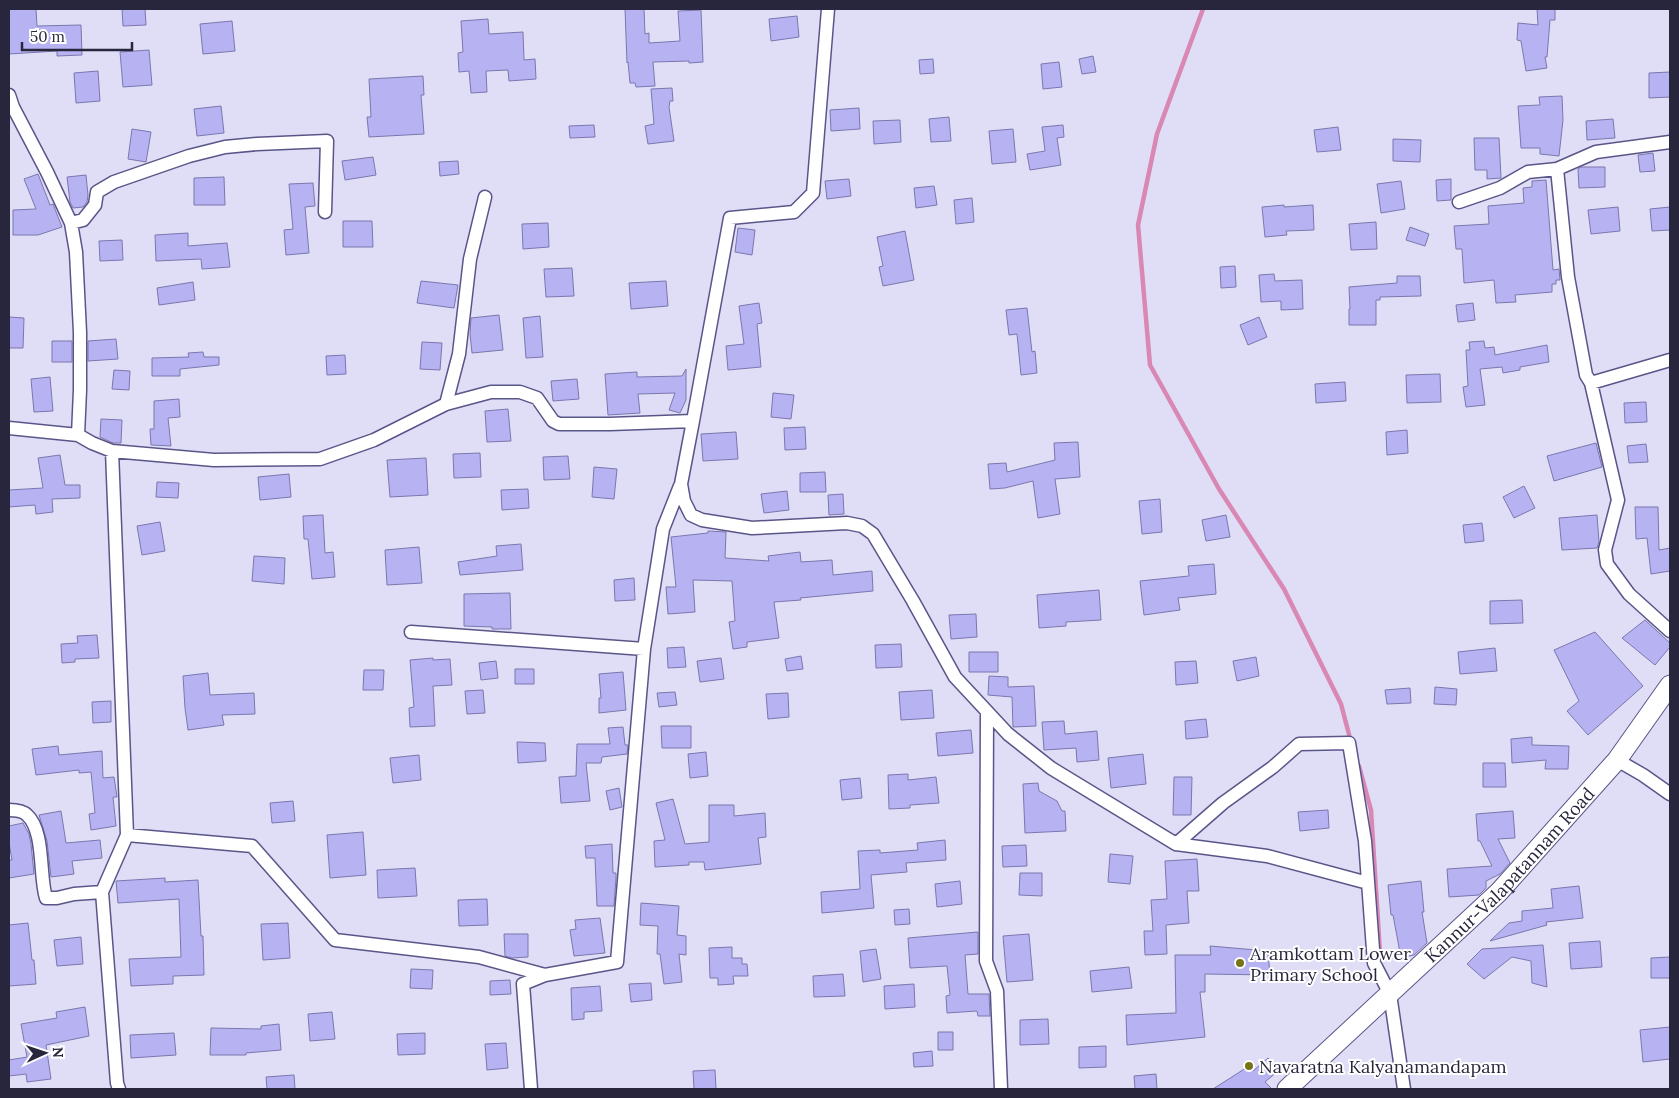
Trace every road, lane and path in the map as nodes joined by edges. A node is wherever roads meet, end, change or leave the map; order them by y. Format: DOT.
graph roads {
  1 [pos="828,9"];
  2 [pos="10,103"];
  3 [pos="1670,142"];
  4 [pos="1557,169"];
  5 [pos="484,197"];
  6 [pos="1459,202"];
  7 [pos="325,212"];
  8 [pos="71,223"];
  9 [pos="1670,360"];
  10 [pos="1591,383"];
  11 [pos="446,404"];
  12 [pos="693,421"];
  13 [pos="9,428"];
  14 [pos="78,435"];
  15 [pos="112,451"];
  16 [pos="681,484"];
  17 [pos="1670,631"];
  18 [pos="411,632"];
  19 [pos="644,649"];
  20 [pos="1670,685"];
  21 [pos="987,713"];
  22 [pos="1617,760"];
  23 [pos="1670,794"];
  24 [pos="9,810"];
  25 [pos="127,835"];
  26 [pos="1176,844"];
  27 [pos="1368,883"];
  28 [pos="102,892"];
  29 [pos="545,975"];
  30 [pos="1390,994"];
  31 [pos="119,1089"];
  32 [pos="531,1089"];
  33 [pos="1001,1089"];
  34 [pos="1288,1089"];
  35 [pos="1404,1089"];
  1 -- 12 [label="street"];
  2 -- 8 [label="street"];
  3 -- 4 [label="street"];
  4 -- 6 [label="street"];
  4 -- 10 [label="street"];
  5 -- 11 [label="street"];
  7 -- 8 [label="street"];
  8 -- 14 [label="street"];
  9 -- 10 [label="street"];
  10 -- 17 [label="street"];
  11 -- 12 [label="street"];
  11 -- 15 [label="street"];
  12 -- 16 [label="street"];
  13 -- 14 [label="street"];
  14 -- 15 [label="street"];
  15 -- 25 [label="street"];
  16 -- 19 [label="street"];
  16 -- 21 [label="street"];
  18 -- 19 [label="street"];
  19 -- 29 [label="street"];
  20 -- 22 [label="main road, Kannur-Valapatannam Road"];
  21 -- 26 [label="street"];
  21 -- 33 [label="street"];
  22 -- 23 [label="street"];
  22 -- 30 [label="main road, Kannur-Valapatannam Road"];
  24 -- 28 [label="street"];
  25 -- 28 [label="street"];
  25 -- 29 [label="street"];
  26 -- 27 [label="street"];
  26 -- 27 [label="street"];
  27 -- 30 [label="street"];
  28 -- 31 [label="street"];
  29 -- 32 [label="street"];
  30 -- 34 [label="main road, Kannur-Valapatannam Road"];
  30 -- 35 [label="street"];
}
